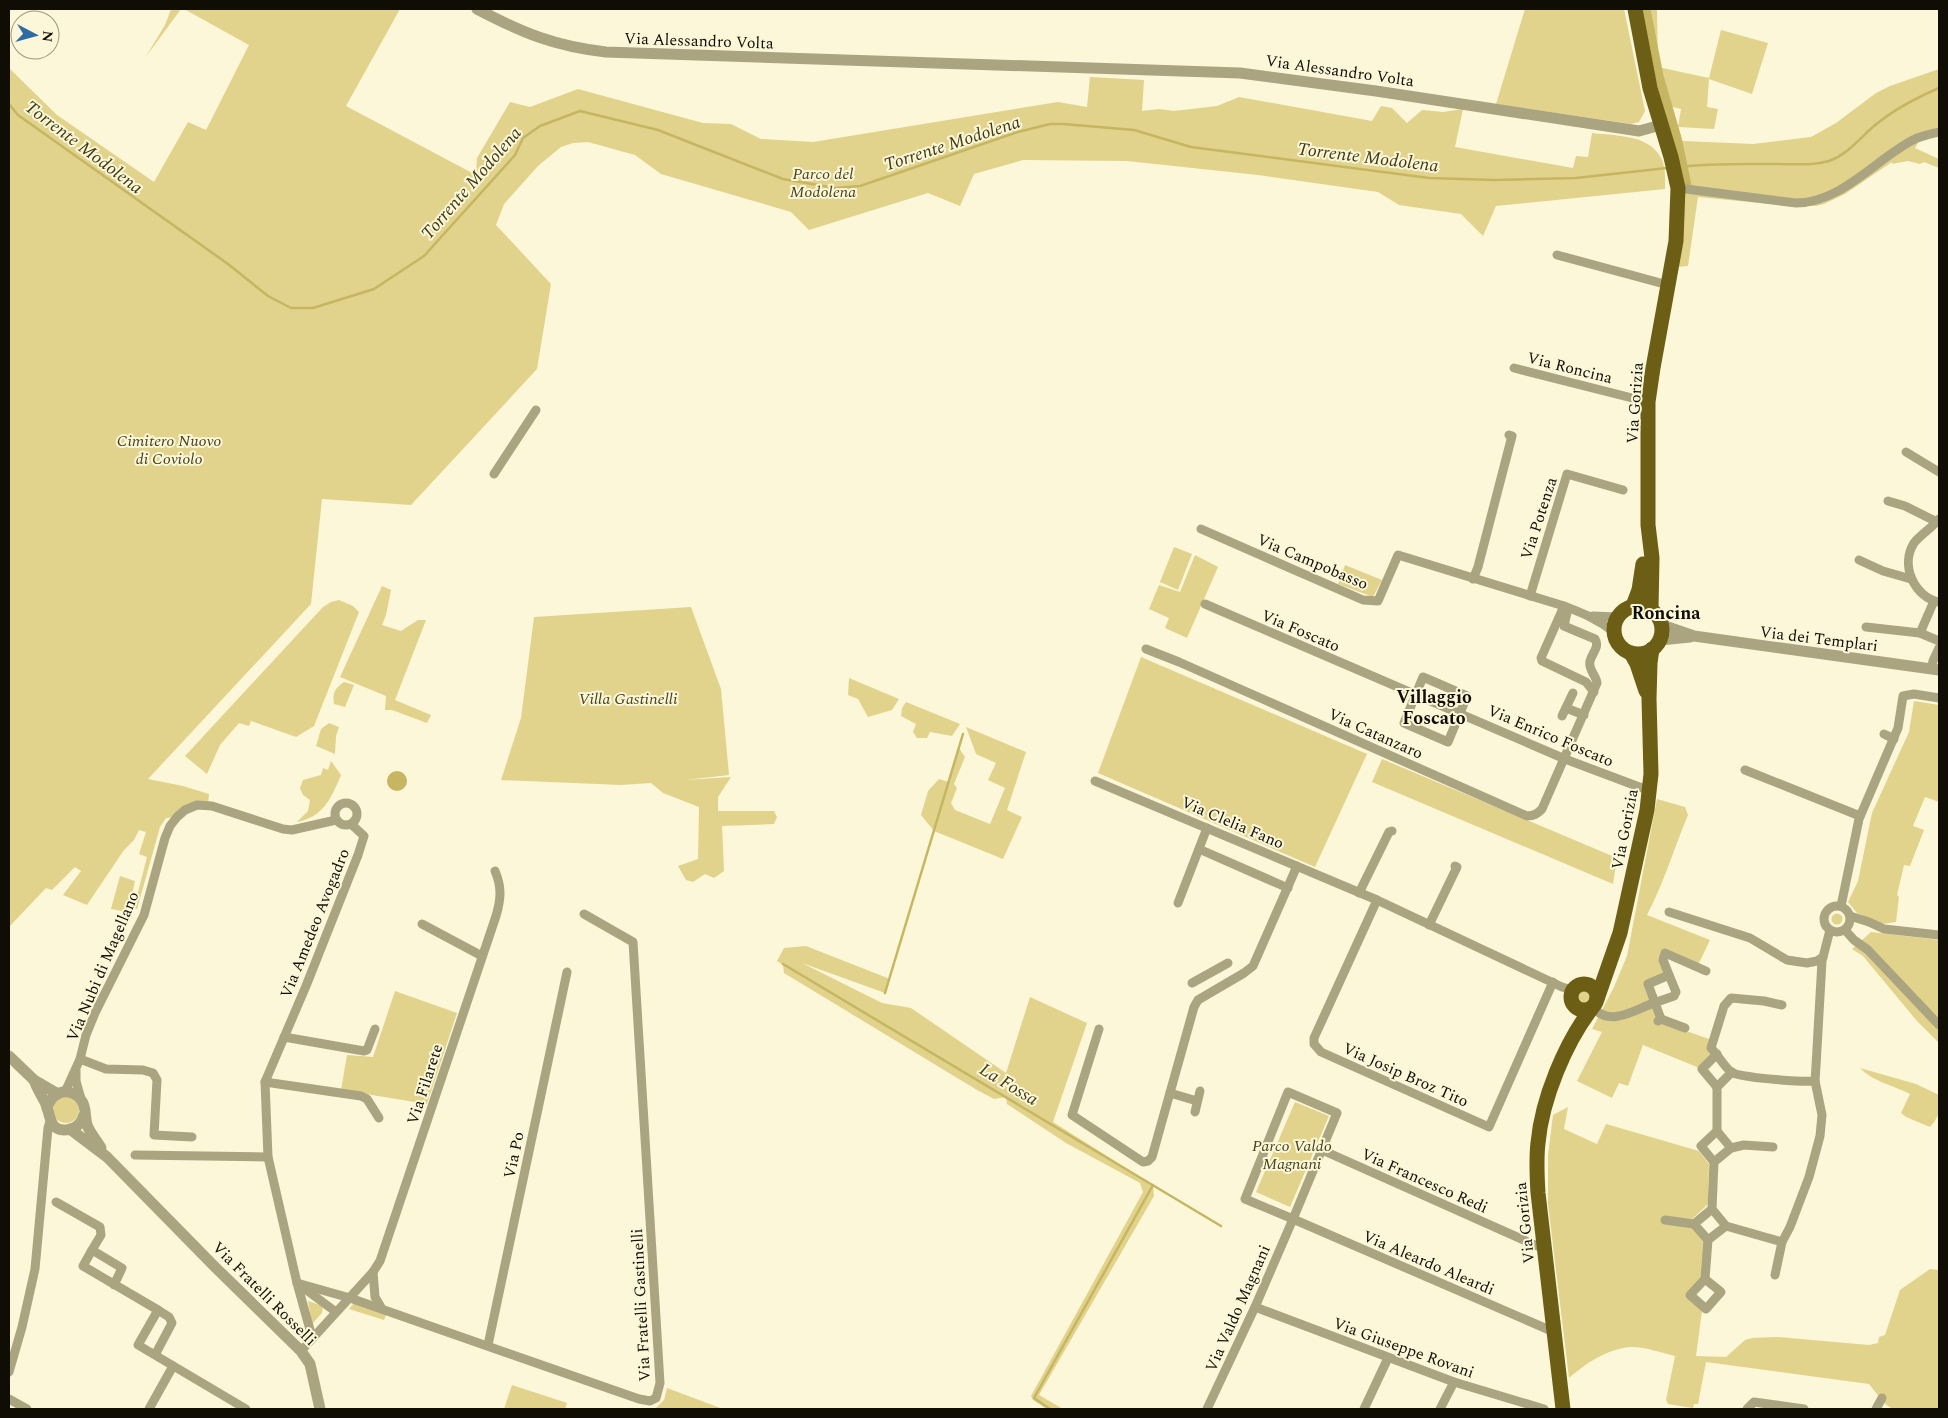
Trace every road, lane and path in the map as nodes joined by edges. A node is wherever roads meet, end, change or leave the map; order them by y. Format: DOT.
graph roads {
  1 [pos="477,9"];
  2 [pos="1635,9"];
  3 [pos="1661,125"];
  4 [pos="1939,132"];
  5 [pos="1678,185"];
  6 [pos="1556,255"];
  7 [pos="1668,285"];
  8 [pos="1514,368"];
  9 [pos="1648,402"];
  10 [pos="536,410"];
  11 [pos="1509,435"];
  12 [pos="1906,452"];
  13 [pos="1939,472"];
  14 [pos="494,474"];
  15 [pos="1623,490"];
  16 [pos="1888,500"];
  17 [pos="1938,520"];
  18 [pos="1648,525"];
  19 [pos="1201,529"];
  20 [pos="1859,560"];
  21 [pos="1473,579"];
  22 [pos="1911,579"];
  23 [pos="1530,596"];
  24 [pos="1937,601"];
  25 [pos="1205,604"];
  26 [pos="1633,606"];
  27 [pos="1566,607"];
  28 [pos="1651,609"];
  29 [pos="1588,615"];
  30 [pos="1618,617"];
  31 [pos="1560,624"];
  32 [pos="1866,626"];
  33 [pos="1614,632"];
  34 [pos="1920,633"];
  35 [pos="1658,638"];
  36 [pos="1939,641"];
  37 [pos="1939,648"];
  38 [pos="1146,649"];
  39 [pos="1631,653"];
  40 [pos="1935,670"];
  41 [pos="1386,683"];
  42 [pos="1594,692"];
  43 [pos="1573,693"];
  44 [pos="1416,695"];
  45 [pos="1939,698"];
  46 [pos="1649,699"];
  47 [pos="1460,713"];
  48 [pos="1584,715"];
  49 [pos="1884,734"];
  50 [pos="1894,738"];
  51 [pos="1565,759"];
  52 [pos="1745,770"];
  53 [pos="1095,781"];
  54 [pos="1650,791"];
  55 [pos="1860,816"];
  56 [pos="336,820"];
  57 [pos="351,824"];
  58 [pos="1207,828"];
  59 [pos="1392,832"];
  60 [pos="1199,849"];
  61 [pos="1297,866"];
  62 [pos="1455,866"];
  63 [pos="495,871"];
  64 [pos="1288,888"];
  65 [pos="1359,893"];
  66 [pos="1377,900"];
  67 [pos="1178,903"];
  68 [pos="1841,906"];
  69 [pos="1669,912"];
  70 [pos="584,914"];
  71 [pos="1850,916"];
  72 [pos="422,924"];
  73 [pos="1429,924"];
  74 [pos="1830,930"];
  75 [pos="1845,930"];
  76 [pos="1939,935"];
  77 [pos="482,956"];
  78 [pos="1823,957"];
  79 [pos="1228,963"];
  80 [pos="1610,963"];
  81 [pos="1706,971"];
  82 [pos="567,972"];
  83 [pos="1212,972"];
  84 [pos="1668,975"];
  85 [pos="1553,982"];
  86 [pos="1192,983"];
  87 [pos="1221,986"];
  88 [pos="1576,992"];
  89 [pos="1655,1003"];
  90 [pos="1594,1005"];
  91 [pos="1782,1005"];
  92 [pos="1939,1025"];
  93 [pos="1685,1028"];
  94 [pos="375,1029"];
  95 [pos="1098,1029"];
  96 [pos="284,1037"];
  97 [pos="1572,1039"];
  98 [pos="1717,1054"];
  99 [pos="9,1056"];
  100 [pos="78,1063"];
  101 [pos="1732,1072"];
  102 [pos="34,1080"];
  103 [pos="1815,1081"];
  104 [pos="265,1082"];
  105 [pos="1717,1087"];
  106 [pos="1200,1091"];
  107 [pos="62,1093"];
  108 [pos="1170,1093"];
  109 [pos="81,1100"];
  110 [pos="1198,1101"];
  111 [pos="48,1108"];
  112 [pos="1195,1112"];
  113 [pos="84,1115"];
  114 [pos="379,1118"];
  115 [pos="50,1121"];
  116 [pos="66,1129"];
  117 [pos="1717,1131"];
  118 [pos="192,1137"];
  119 [pos="47,1144"];
  120 [pos="1773,1147"];
  121 [pos="1731,1148"];
  122 [pos="1322,1150"];
  123 [pos="135,1155"];
  124 [pos="107,1157"];
  125 [pos="268,1157"];
  126 [pos="1714,1162"];
  127 [pos="56,1202"];
  128 [pos="1712,1209"];
  129 [pos="1293,1219"];
  130 [pos="1666,1220"];
  131 [pos="1694,1224"];
  132 [pos="1726,1226"];
  133 [pos="1708,1240"];
  134 [pos="1782,1242"];
  135 [pos="1544,1248"];
  136 [pos="92,1250"];
  137 [pos="373,1272"];
  138 [pos="1775,1276"];
  139 [pos="1705,1279"];
  140 [pos="297,1283"];
  141 [pos="114,1285"];
  142 [pos="350,1298"];
  143 [pos="1255,1308"];
  144 [pos="382,1309"];
  145 [pos="158,1310"];
  146 [pos="336,1312"];
  147 [pos="1554,1332"];
  148 [pos="312,1337"];
  149 [pos="488,1345"];
  150 [pos="301,1351"];
  151 [pos="155,1355"];
  152 [pos="1388,1358"];
  153 [pos="173,1366"];
  154 [pos="9,1369"];
  155 [pos="1454,1382"];
  156 [pos="1882,1398"];
  157 [pos="9,1400"];
  158 [pos="27,1409"];
  159 [pos="150,1409"];
  160 [pos="246,1409"];
  161 [pos="320,1409"];
  162 [pos="1207,1409"];
  163 [pos="1364,1409"];
  164 [pos="1440,1409"];
  165 [pos="1544,1409"];
  166 [pos="1563,1409"];
  167 [pos="1747,1409"];
  168 [pos="1804,1409"];
  169 [pos="1876,1409"];
  1 -- 3 [label="street, Via Alessandro Volta"];
  2 -- 3 [label="main road, Via Gorizia"];
  3 -- 5 [label="main road, Via Gorizia"];
  4 -- 5 [label="street"];
  5 -- 7 [label="main road, Via Gorizia"];
  6 -- 7 [label="street"];
  7 -- 9 [label="main road, Via Gorizia"];
  8 -- 9 [label="street, Via Roncina"];
  9 -- 18 [label="main road, Via Gorizia"];
  10 -- 14 [label="street"];
  11 -- 21 [label="street"];
  12 -- 13 [label="street"];
  15 -- 23 [label="street, Via Potenza"];
  16 -- 17 [label="street"];
  17 -- 22 [label="street"];
  18 -- 26 [label="main road"];
  18 -- 28 [label="main road"];
  19 -- 21 [label="street, Via Campobasso"];
  20 -- 22 [label="street"];
  21 -- 23 [label="street, Via Campobasso"];
  22 -- 24 [label="street"];
  23 -- 27 [label="street, Via Campobasso"];
  24 -- 34 [label="street"];
  25 -- 41 [label="street, Via Foscato"];
  26 -- 28 [label="main road"];
  26 -- 30 [label="main road"];
  27 -- 29 [label="street, Via Campobasso"];
  27 -- 31 [label="street"];
  28 -- 35 [label="main road"];
  29 -- 30 [label="street, Via Campobasso"];
  29 -- 33 [label="street, Via Campobasso"];
  30 -- 33 [label="main road"];
  31 -- 42 [label="street"];
  31 -- 42 [label="street"];
  32 -- 34 [label="street"];
  33 -- 39 [label="main road"];
  34 -- 36 [label="street"];
  35 -- 39 [label="main road"];
  35 -- 40 [label="street, Via dei Templari"];
  35 -- 46 [label="main road, Via Gorizia"];
  37 -- 40 [label="street"];
  38 -- 51 [label="street, Via Catanzaro"];
  39 -- 46 [label="main road"];
  41 -- 44 [label="street, Via Enrico Foscato"];
  42 -- 48 [label="street"];
  43 -- 48 [label="street"];
  44 -- 47 [label="street, Via Enrico Foscato"];
  44 -- 47 [label="street"];
  44 -- 47 [label="street"];
  45 -- 50 [label="street"];
  46 -- 54 [label="main road, Via Gorizia"];
  47 -- 51 [label="street, Via Enrico Foscato"];
  48 -- 51 [label="street"];
  49 -- 50 [label="street"];
  50 -- 55 [label="street"];
  51 -- 54 [label="street, Via Enrico Foscato"];
  52 -- 55 [label="street"];
  53 -- 58 [label="street, Via Clelia Fano"];
  54 -- 80 [label="main road, Via Gorizia"];
  55 -- 68 [label="street"];
  56 -- 57 [label="street, Via Nubi di Magellano"];
  56 -- 57 [label="street"];
  56 -- 100 [label="street, Via Nubi di Magellano"];
  57 -- 96 [label="street, Via Amedeo Avogadro"];
  58 -- 60 [label="street"];
  58 -- 61 [label="street, Via Clelia Fano"];
  59 -- 65 [label="street"];
  60 -- 64 [label="street"];
  60 -- 67 [label="street"];
  61 -- 64 [label="street"];
  61 -- 65 [label="street, Via Clelia Fano"];
  62 -- 73 [label="street"];
  63 -- 77 [label="street, Via Filarete"];
  64 -- 87 [label="street"];
  65 -- 66 [label="street, Via Clelia Fano"];
  66 -- 73 [label="street, Via Clelia Fano"];
  66 -- 85 [label="street, Via Josip Broz Tito"];
  68 -- 71 [label="street"];
  68 -- 74 [label="street"];
  69 -- 78 [label="street"];
  70 -- 149 [label="street, Via Fratelli Gastinelli"];
  71 -- 75 [label="street"];
  71 -- 76 [label="street"];
  72 -- 77 [label="street"];
  73 -- 85 [label="street, Via Clelia Fano"];
  74 -- 75 [label="street"];
  74 -- 78 [label="street"];
  75 -- 92 [label="street"];
  77 -- 137 [label="street, Via Filarete"];
  78 -- 103 [label="street"];
  79 -- 83 [label="street"];
  80 -- 88 [label="main road, Via Gorizia"];
  80 -- 90 [label="main road, Via Gorizia"];
  81 -- 84 [label="street"];
  82 -- 149 [label="street, Via Po"];
  83 -- 86 [label="street"];
  83 -- 87 [label="street"];
  84 -- 89 [label="street"];
  84 -- 89 [label="street"];
  85 -- 88 [label="street, Via Clelia Fano"];
  87 -- 108 [label="street"];
  88 -- 90 [label="main road"];
  88 -- 90 [label="main road"];
  88 -- 97 [label="main road, Via Gorizia"];
  89 -- 90 [label="street"];
  89 -- 93 [label="street"];
  90 -- 97 [label="main road, Via Gorizia"];
  91 -- 98 [label="street"];
  94 -- 96 [label="street"];
  95 -- 108 [label="street"];
  96 -- 104 [label="street, Via Amedeo Avogadro"];
  97 -- 135 [label="main road, Via Gorizia"];
  98 -- 101 [label="street"];
  98 -- 105 [label="street"];
  99 -- 102 [label="street"];
  100 -- 107 [label="street, Via Nubi di Magellano"];
  100 -- 109 [label="street, Via Nubi di Magellano"];
  100 -- 118 [label="street, Via Nubi di Magellano"];
  101 -- 103 [label="street"];
  101 -- 105 [label="street"];
  102 -- 107 [label="street"];
  102 -- 111 [label="street"];
  103 -- 134 [label="street"];
  104 -- 114 [label="street"];
  104 -- 125 [label="street, Via Amedeo Avogadro"];
  105 -- 117 [label="street"];
  106 -- 110 [label="street"];
  107 -- 109 [label="street"];
  107 -- 111 [label="street"];
  108 -- 110 [label="street"];
  109 -- 113 [label="street, Via Fratelli Rosselli"];
  110 -- 112 [label="street"];
  111 -- 115 [label="street"];
  113 -- 116 [label="street"];
  113 -- 124 [label="street, Via Fratelli Rosselli"];
  115 -- 116 [label="street, Via Fratelli Rosselli"];
  115 -- 119 [label="street"];
  116 -- 119 [label="street"];
  116 -- 124 [label="street, Via Fratelli Rosselli"];
  117 -- 121 [label="street"];
  117 -- 126 [label="street"];
  119 -- 154 [label="street"];
  120 -- 121 [label="street"];
  121 -- 126 [label="street"];
  122 -- 129 [label="street, Via Aleardo Aleardi"];
  122 -- 129 [label="street, Via Aleardo Aleardi"];
  122 -- 135 [label="street, Via Francesco Redi"];
  123 -- 125 [label="street"];
  124 -- 150 [label="street, Via Fratelli Rosselli"];
  125 -- 140 [label="street, Via Amedeo Avogadro"];
  126 -- 128 [label="street"];
  127 -- 136 [label="street"];
  128 -- 131 [label="street"];
  128 -- 132 [label="street"];
  129 -- 143 [label="street, Via Valdo Magnani"];
  129 -- 147 [label="street, Via Aleardo Aleardi"];
  130 -- 131 [label="street"];
  131 -- 133 [label="street"];
  132 -- 133 [label="street"];
  132 -- 134 [label="street"];
  133 -- 139 [label="street"];
  134 -- 138 [label="street"];
  135 -- 147 [label="main road, Via Gorizia"];
  136 -- 141 [label="street"];
  136 -- 141 [label="street"];
  137 -- 142 [label="street, Via Filarete"];
  137 -- 144 [label="street"];
  140 -- 142 [label="street, Via Fratelli Gastinelli"];
  140 -- 146 [label="street"];
  140 -- 148 [label="street, Via Amedeo Avogadro"];
  141 -- 145 [label="street"];
  142 -- 144 [label="street, Via Fratelli Gastinelli"];
  142 -- 146 [label="street"];
  143 -- 152 [label="street, Via Giuseppe Rovani"];
  143 -- 162 [label="street, Via Valdo Magnani"];
  144 -- 149 [label="street, Via Fratelli Gastinelli"];
  145 -- 151 [label="street"];
  145 -- 151 [label="street"];
  146 -- 148 [label="street"];
  147 -- 166 [label="main road, Via Gorizia"];
  148 -- 150 [label="street"];
  150 -- 161 [label="street, Via Fratelli Rosselli"];
  151 -- 153 [label="street"];
  152 -- 155 [label="street, Via Giuseppe Rovani"];
  152 -- 163 [label="street"];
  153 -- 159 [label="street"];
  153 -- 160 [label="street"];
  155 -- 164 [label="street"];
  155 -- 165 [label="street, Via Giuseppe Rovani"];
  156 -- 169 [label="street"];
  157 -- 158 [label="street"];
  167 -- 168 [label="street"];
}
